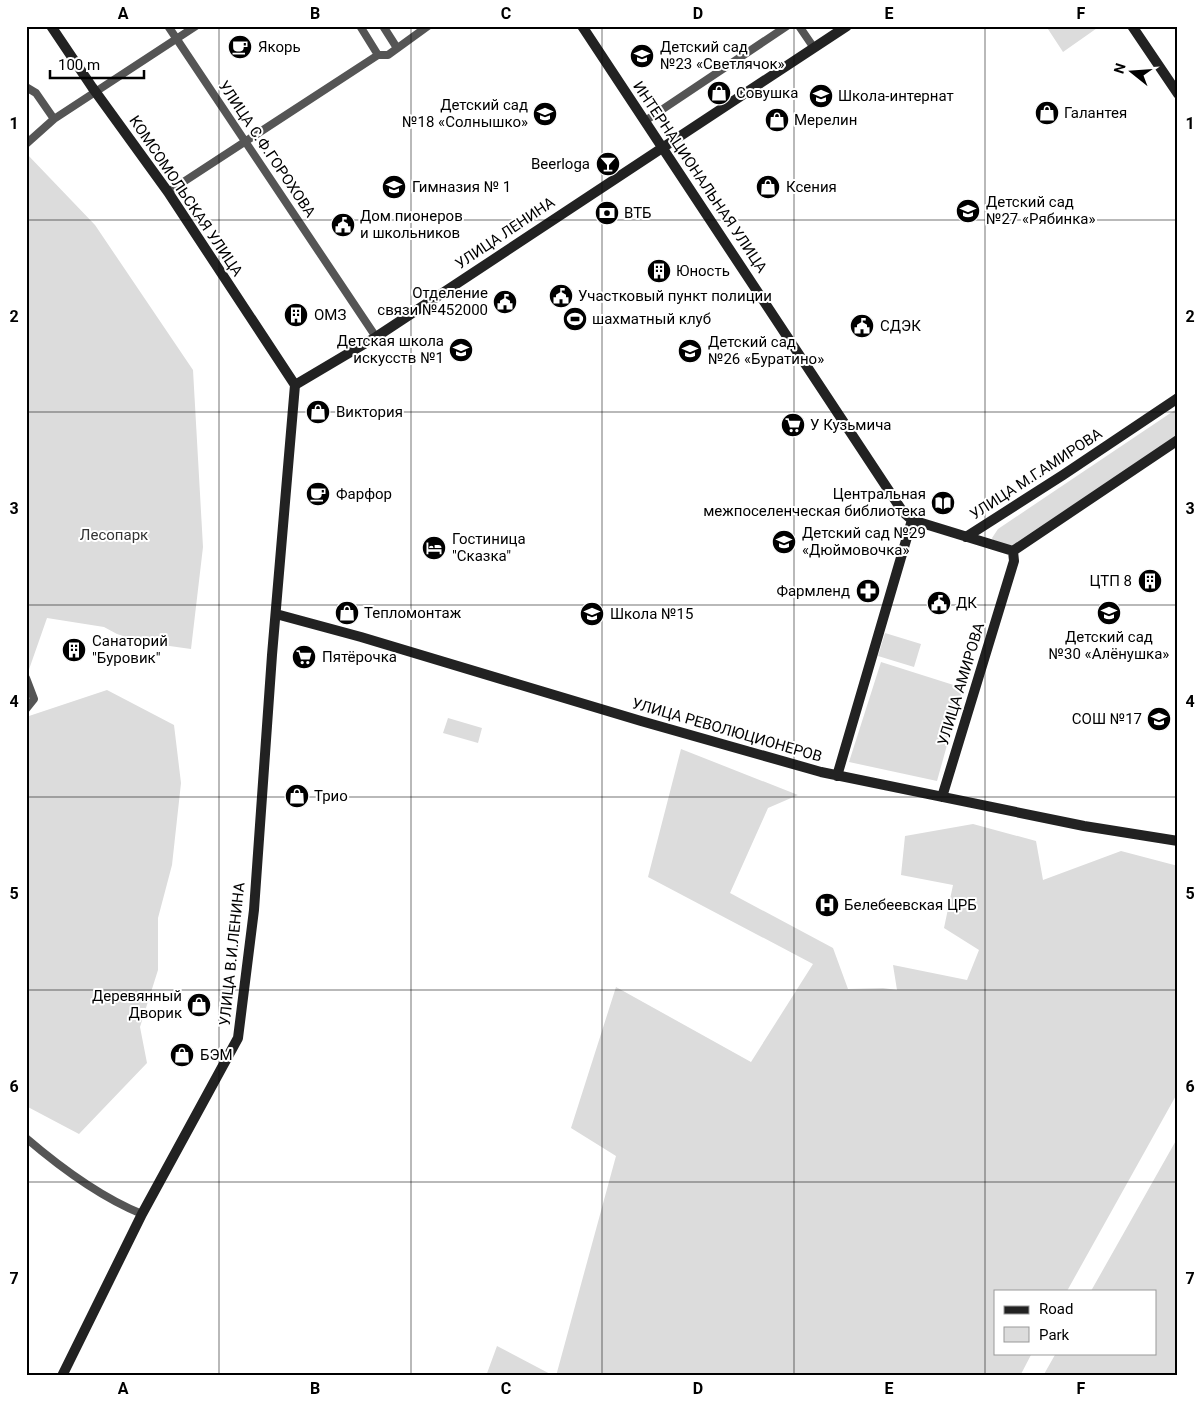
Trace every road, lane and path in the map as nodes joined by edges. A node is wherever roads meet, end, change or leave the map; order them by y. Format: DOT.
graph roads {
  1 [pos="50,26"];
  2 [pos="168,26"];
  3 [pos="196,26"];
  4 [pos="360,26"];
  5 [pos="383,26"];
  6 [pos="428,26"];
  7 [pos="582,26"];
  8 [pos="788,26"];
  9 [pos="799,26"];
  10 [pos="847,26"];
  11 [pos="1132,26"];
  12 [pos="176,39"];
  13 [pos="397,48"];
  14 [pos="814,48"];
  15 [pos="378,55"];
  16 [pos="26,87"];
  17 [pos="95,91"];
  18 [pos="1178,94"];
  19 [pos="54,119"];
  20 [pos="645,121"];
  21 [pos="246,142"];
  22 [pos="26,144"];
  23 [pos="662,147"];
  24 [pos="168,192"];
  25 [pos="376,336"];
  26 [pos="295,385"];
  27 [pos="1178,398"];
  28 [pos="1178,440"];
  29 [pos="912,520"];
  30 [pos="966,537"];
  31 [pos="1013,551"];
  32 [pos="276,614"];
  33 [pos="26,678"];
  34 [pos="26,709"];
  35 [pos="837,776"];
  36 [pos="942,797"];
  37 [pos="1178,841"];
  38 [pos="26,1138"];
  39 [pos="142,1214"];
  40 [pos="62,1376"];
  1 -- 17 [label="main road, КОМСОМОЛЬСКАЯ УЛИЦА"];
  2 -- 12 [label="street, УЛИЦА С.Ф.ГОРОХОВА"];
  3 -- 12 [label="street"];
  4 -- 15 [label="street"];
  5 -- 13 [label="street"];
  6 -- 13 [label="street"];
  7 -- 20 [label="main road, ИНТЕРНАЦИОНАЛЬНАЯ УЛИЦА"];
  8 -- 20 [label="street"];
  9 -- 14 [label="street"];
  10 -- 14 [label="main road, УЛИЦА ЛЕНИНА"];
  11 -- 18 [label="main road"];
  12 -- 17 [label="street"];
  12 -- 21 [label="street, УЛИЦА С.Ф.ГОРОХОВА"];
  13 -- 15 [label="street"];
  14 -- 23 [label="main road, УЛИЦА ЛЕНИНА"];
  15 -- 21 [label="street"];
  16 -- 19 [label="street"];
  17 -- 19 [label="street"];
  17 -- 24 [label="main road, КОМСОМОЛЬСКАЯ УЛИЦА"];
  19 -- 22 [label="street"];
  20 -- 23 [label="main road, ИНТЕРНАЦИОНАЛЬНАЯ УЛИЦА"];
  21 -- 24 [label="street"];
  21 -- 25 [label="street, УЛИЦА С.Ф.ГОРОХОВА"];
  23 -- 25 [label="main road, УЛИЦА ЛЕНИНА"];
  23 -- 29 [label="main road, ИНТЕРНАЦИОНАЛЬНАЯ УЛИЦА"];
  24 -- 26 [label="main road, КОМСОМОЛЬСКАЯ УЛИЦА"];
  25 -- 26 [label="main road, УЛИЦА ЛЕНИНА"];
  26 -- 32 [label="main road"];
  27 -- 30 [label="main road, УЛИЦА М.Г.АМИРОВА"];
  28 -- 31 [label="main road"];
  29 -- 30 [label="main road"];
  29 -- 35 [label="main road"];
  30 -- 31 [label="main road, УЛИЦА М.Г.АМИРОВА"];
  31 -- 36 [label="main road, УЛИЦА АМИРОВА"];
  32 -- 35 [label="main road, УЛИЦА РЕВОЛЮЦИОНЕРОВ"];
  32 -- 39 [label="main road, УЛИЦА В.И.ЛЕНИНА"];
  33 -- 34 [label="street"];
  35 -- 36 [label="main road, УЛИЦА РЕВОЛЮЦИОНЕРОВ"];
  36 -- 37 [label="main road, УЛИЦА РЕВОЛЮЦИОНЕРОВ"];
  38 -- 39 [label="street"];
  39 -- 40 [label="main road, УЛИЦА В.И.ЛЕНИНА"];
}
